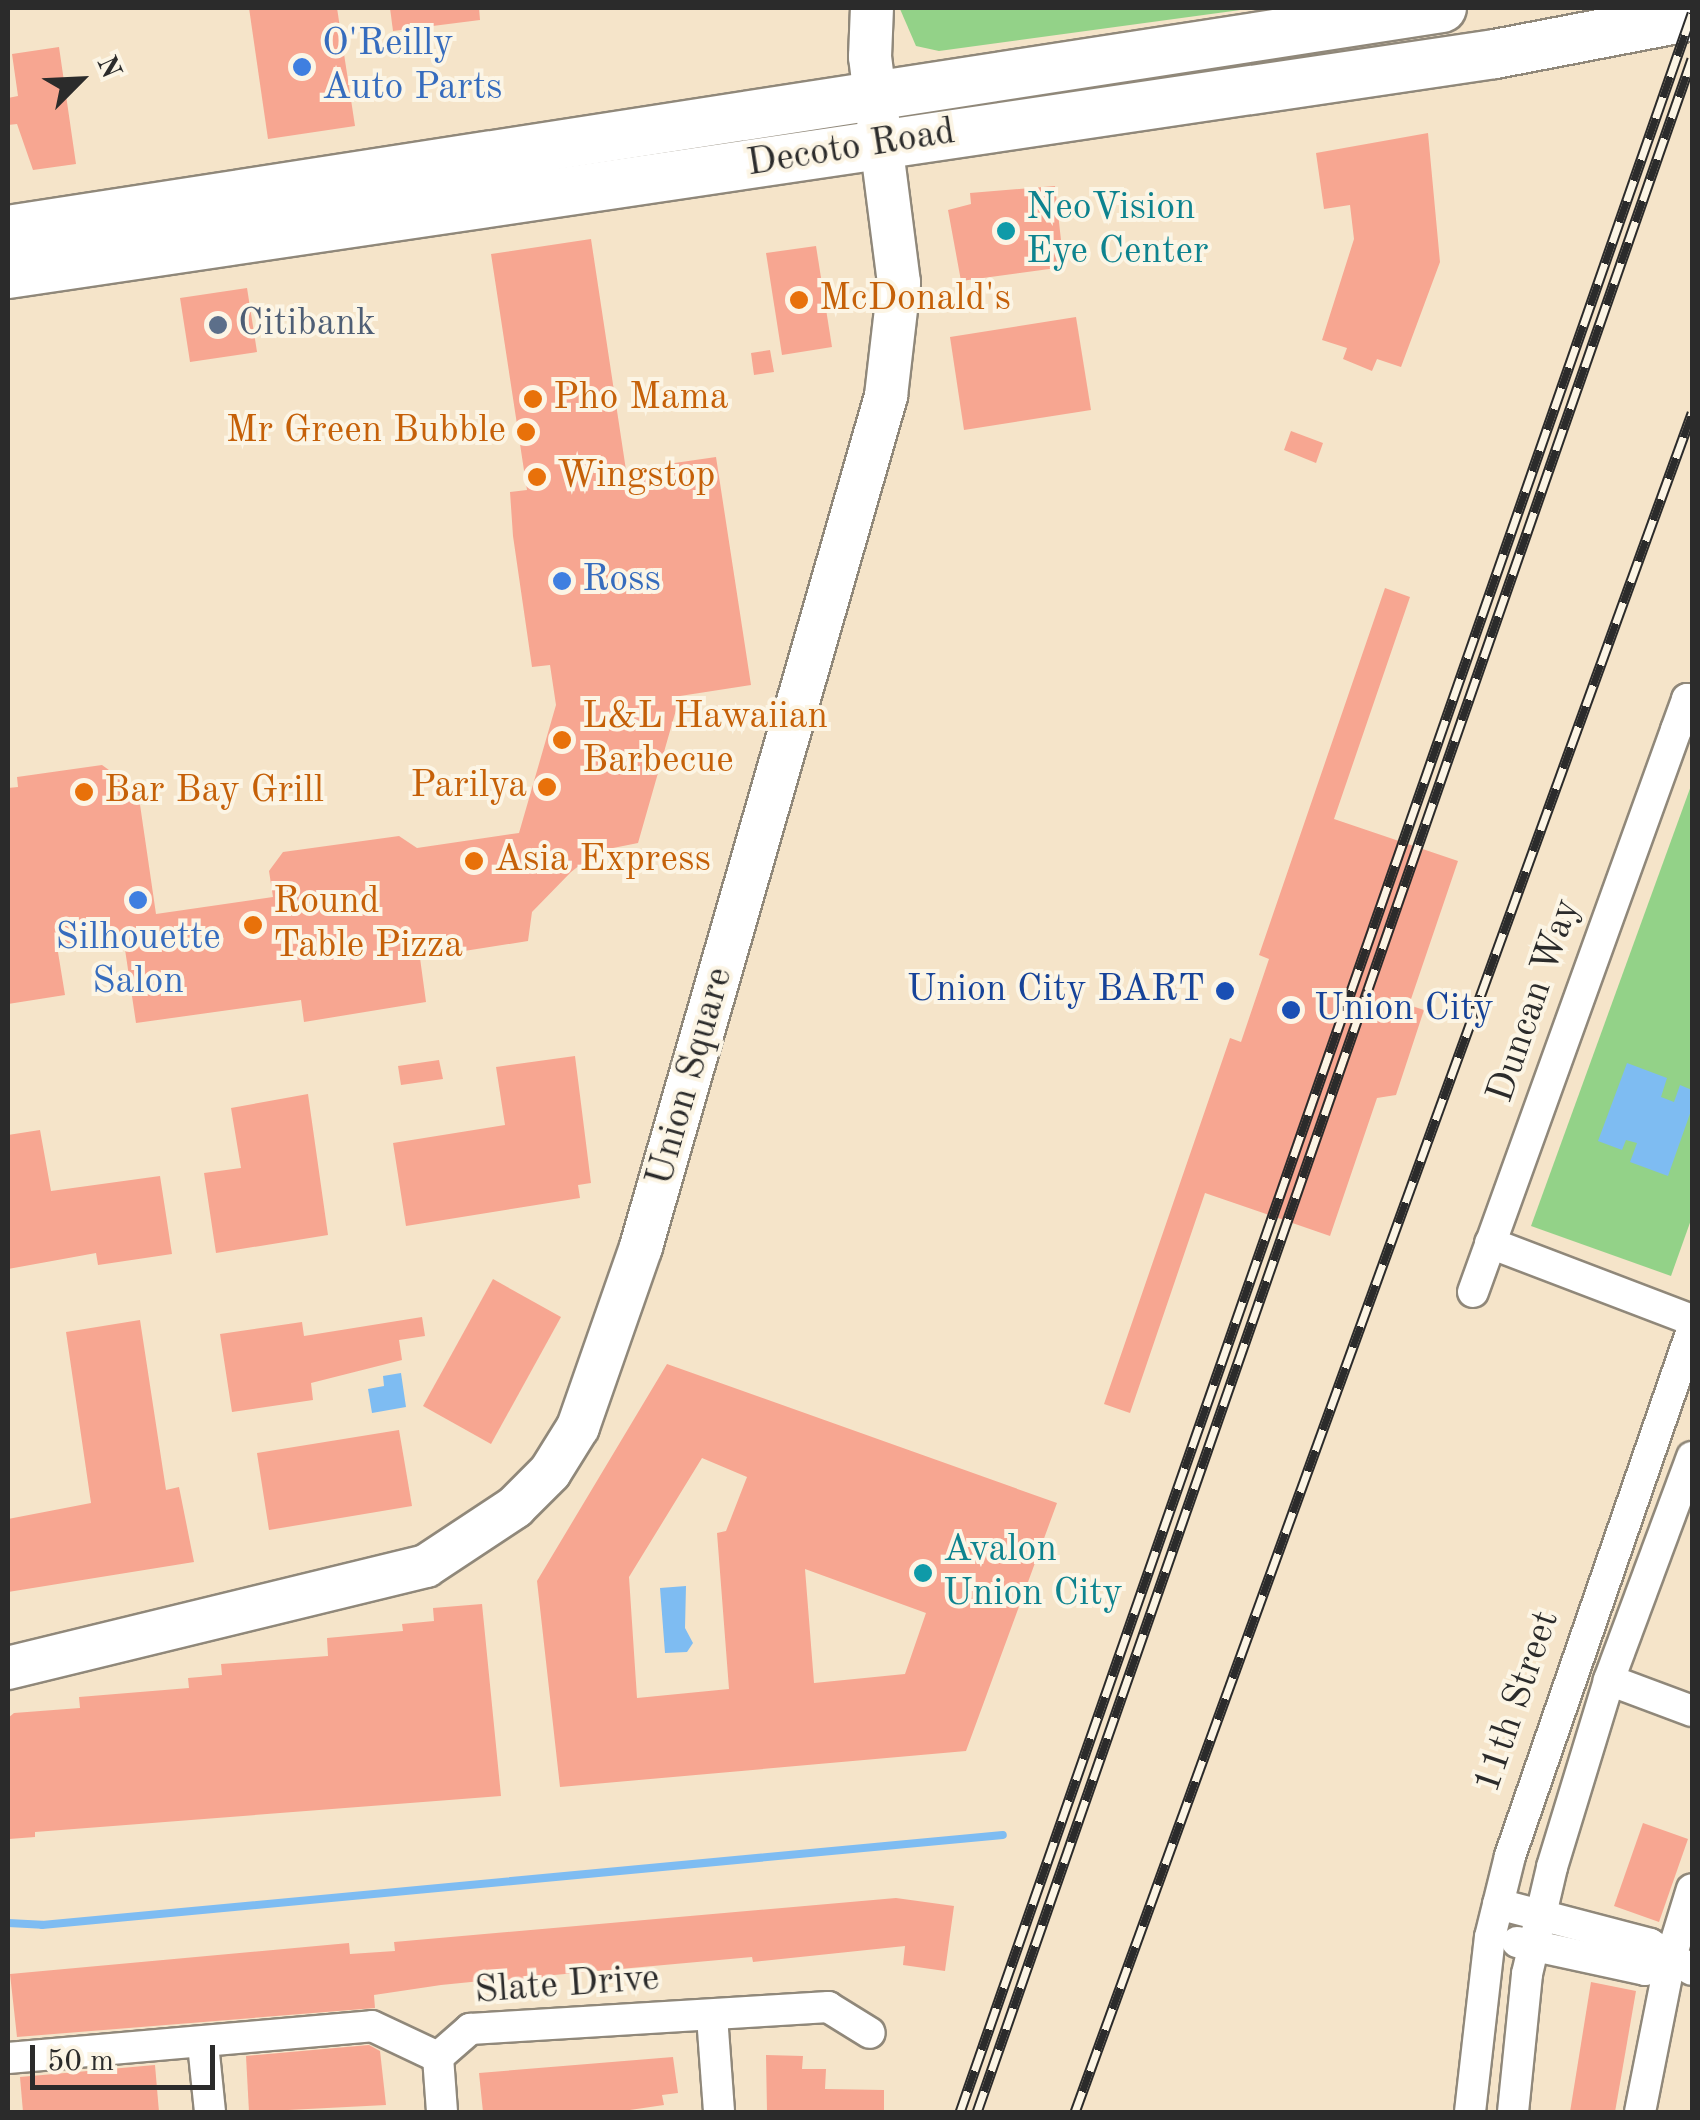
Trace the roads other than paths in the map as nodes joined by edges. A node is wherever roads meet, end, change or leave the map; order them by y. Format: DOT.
graph roads {
  1 [pos="872,8"];
  2 [pos="1442,8"];
  3 [pos="1692,16"];
  4 [pos="876,98"];
  5 [pos="882,144"];
  6 [pos="8,230"];
  7 [pos="120,236"];
  8 [pos="8,247"];
  9 [pos="8,274"];
  10 [pos="1692,701"];
  11 [pos="1490,1243"];
  12 [pos="1473,1292"];
  13 [pos="1692,1320"];
  14 [pos="1692,1330"];
  15 [pos="1692,1457"];
  16 [pos="8,1668"];
  17 [pos="1609,1680"];
  18 [pos="1692,1711"];
  19 [pos="1692,1890"];
  20 [pos="1498,1904"];
  21 [pos="1541,1914"];
  22 [pos="1490,1937"];
  23 [pos="1534,1945"];
  24 [pos="1681,1965"];
  25 [pos="712,2016"];
  26 [pos="870,2033"];
  27 [pos="203,2044"];
  28 [pos="438,2056"];
  29 [pos="8,2058"];
  30 [pos="210,2112"];
  31 [pos="442,2112"];
  32 [pos="719,2112"];
  33 [pos="1470,2112"];
  34 [pos="1513,2112"];
  35 [pos="1640,2112"];
  1 -- 4 [label="street, Union Square"];
  2 -- 4 [label="main road, Decoto Road"];
  3 -- 5 [label="main road, Decoto Road"];
  4 -- 5 [label="street, Union Square"];
  4 -- 7 [label="main road, Decoto Road"];
  5 -- 7 [label="main road, Decoto Road"];
  5 -- 16 [label="street, Union Square"];
  6 -- 7 [label="main road, Decoto Road"];
  7 -- 8 [label="main road"];
  7 -- 9 [label="main road, Decoto Road"];
  10 -- 11 [label="street, Duncan Way"];
  11 -- 12 [label="street, Duncan Way"];
  11 -- 13 [label="street"];
  14 -- 20 [label="street, 11th Street"];
  15 -- 17 [label="street, 11th Street"];
  17 -- 18 [label="street"];
  17 -- 21 [label="street, 11th Street"];
  19 -- 24 [label="street"];
  20 -- 21 [label="street"];
  20 -- 22 [label="street, 11th Street"];
  21 -- 23 [label="street, 11th Street"];
  21 -- 24 [label="street"];
  22 -- 23 [label="street"];
  22 -- 33 [label="street, 11th Street"];
  23 -- 24 [label="street"];
  23 -- 34 [label="street, 11th Street"];
  24 -- 35 [label="street"];
  25 -- 26 [label="street, Slate Drive"];
  25 -- 28 [label="street, Slate Drive"];
  25 -- 32 [label="street"];
  27 -- 28 [label="street"];
  27 -- 29 [label="street"];
  27 -- 30 [label="street"];
  28 -- 31 [label="street"];
}
